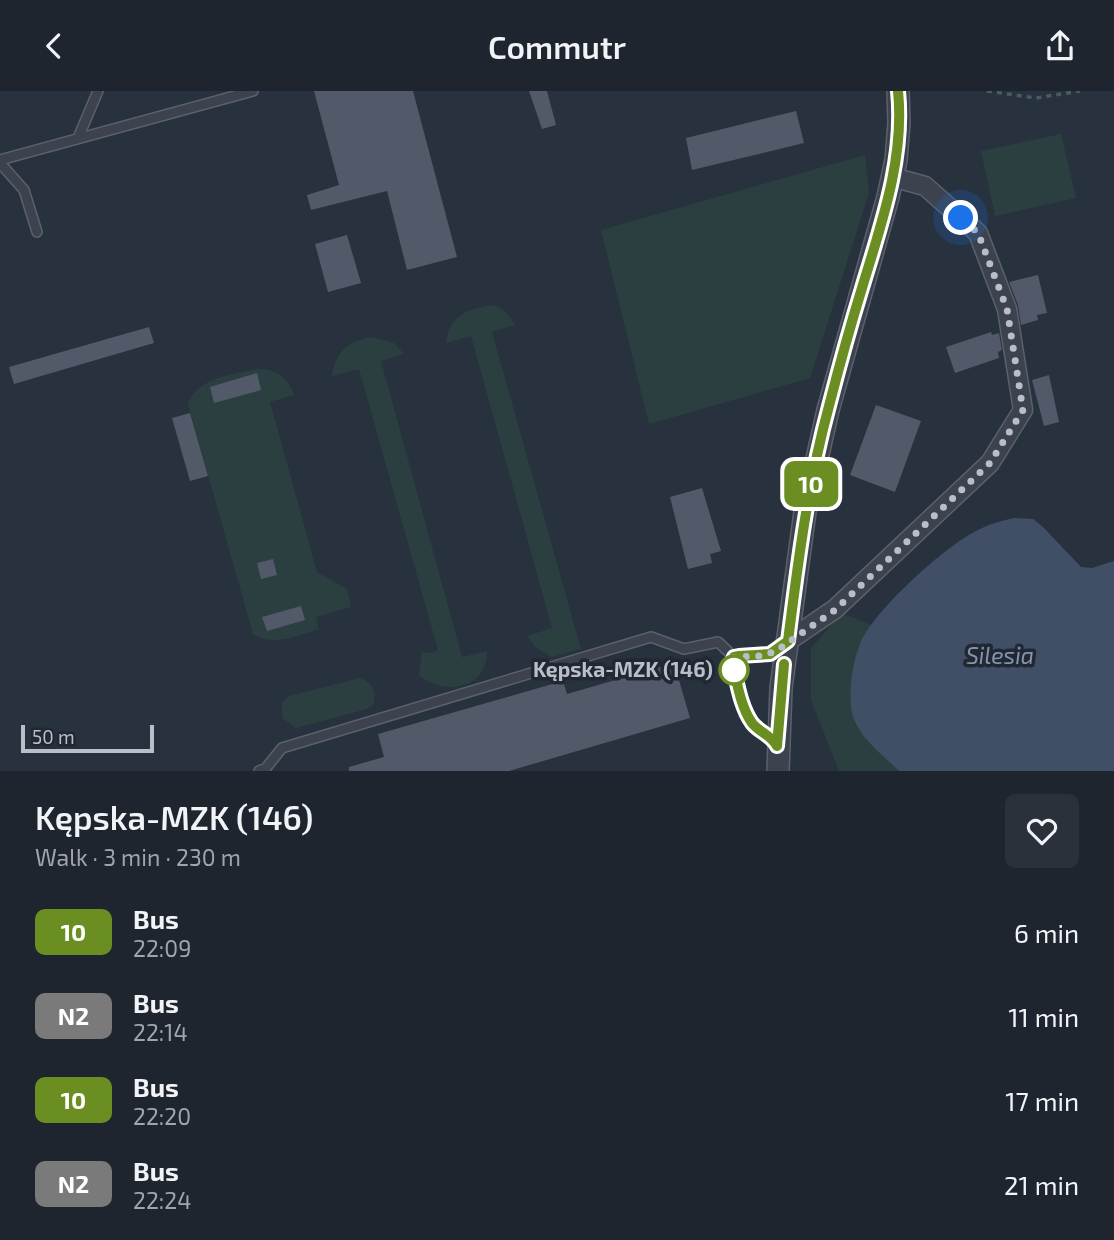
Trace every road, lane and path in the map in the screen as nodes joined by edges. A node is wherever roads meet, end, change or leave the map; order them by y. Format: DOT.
graph roads {
  1 [pos="98,91"];
  2 [pos="253,91"];
  3 [pos="898,91"];
  4 [pos="987,91"];
  5 [pos="1080,91"];
  6 [pos="78,138"];
  7 [pos="0,161"];
  8 [pos="892,177"];
  9 [pos="37,232"];
  10 [pos="788,641"];
  11 [pos="734,657"];
  12 [pos="777,746"];
  13 [pos="263,770"];
  14 [pos="778,771"];
  1 -- 6 [label="lane"];
  2 -- 6 [label="lane"];
  3 -- 8 [label="street"];
  4 -- 5 [label="path"];
  6 -- 7 [label="lane"];
  7 -- 9 [label="lane"];
  8 -- 10 [label="street"];
  8 -- 10 [label="street"];
  10 -- 11 [label="lane"];
  10 -- 12 [label="street"];
  11 -- 12 [label="lane"];
  11 -- 13 [label="lane"];
  12 -- 14 [label="street"];
}
